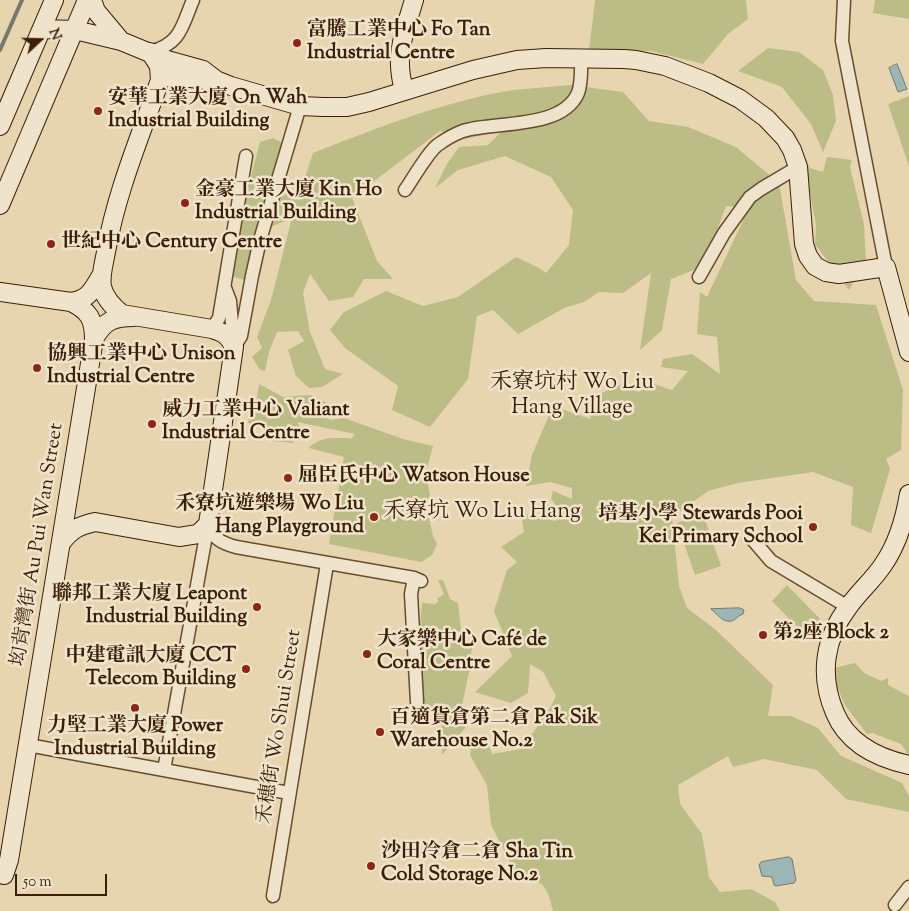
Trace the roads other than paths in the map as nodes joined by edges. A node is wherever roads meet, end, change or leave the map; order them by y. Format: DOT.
graph roads {
  1 [pos="54,0"];
  2 [pos="87,0"];
  3 [pos="92,0"];
  4 [pos="193,0"];
  5 [pos="414,0"];
  6 [pos="844,0"];
  7 [pos="42,29"];
  8 [pos="75,30"];
  9 [pos="121,40"];
  10 [pos="150,52"];
  11 [pos="581,59"];
  12 [pos="160,80"];
  13 [pos="216,80"];
  14 [pos="404,90"];
  15 [pos="300,106"];
  16 [pos="0,126"];
  17 [pos="246,156"];
  18 [pos="798,167"];
  19 [pos="405,190"];
  20 [pos="0,205"];
  21 [pos="886,267"];
  22 [pos="102,274"];
  23 [pos="699,277"];
  24 [pos="224,284"];
  25 [pos="0,292"];
  26 [pos="71,302"];
  27 [pos="135,317"];
  28 [pos="212,329"];
  29 [pos="94,339"];
  30 [pos="234,347"];
  31 [pos="909,352"];
  32 [pos="70,487"];
  33 [pos="909,494"];
  34 [pos="95,522"];
  35 [pos="208,524"];
  36 [pos="753,540"];
  37 [pos="61,543"];
  38 [pos="326,564"];
  39 [pos="848,607"];
  40 [pos="417,702"];
  41 [pos="28,745"];
  42 [pos="909,765"];
  43 [pos="164,770"];
  44 [pos="289,793"];
  45 [pos="2,875"];
  46 [pos="909,887"];
  47 [pos="273,896"];
  48 [pos="895,905"];
  1 -- 7 [label="street"];
  2 -- 8 [label="street"];
  3 -- 9 [label="street"];
  4 -- 10 [label="street"];
  5 -- 14 [label="street"];
  6 -- 21 [label="street"];
  7 -- 8 [label="street"];
  7 -- 16 [label="street"];
  8 -- 9 [label="street"];
  8 -- 20 [label="street"];
  9 -- 10 [label="street"];
  10 -- 12 [label="street"];
  10 -- 13 [label="street"];
  11 -- 14 [label="street"];
  11 -- 18 [label="street"];
  11 -- 19 [label="street"];
  12 -- 13 [label="street"];
  12 -- 22 [label="street"];
  13 -- 15 [label="street"];
  14 -- 15 [label="street"];
  15 -- 30 [label="street"];
  17 -- 24 [label="street"];
  18 -- 21 [label="street"];
  18 -- 23 [label="street"];
  21 -- 31 [label="street"];
  22 -- 26 [label="street"];
  22 -- 27 [label="street"];
  24 -- 28 [label="street"];
  24 -- 30 [label="street"];
  25 -- 26 [label="street"];
  26 -- 29 [label="street"];
  27 -- 28 [label="street"];
  27 -- 29 [label="street"];
  28 -- 30 [label="street"];
  29 -- 32 [label="street, 㘭背灣街 Au Pui Wan Street"];
  30 -- 35 [label="street"];
  32 -- 34 [label="street"];
  32 -- 37 [label="street, 㘭背灣街 Au Pui Wan Street"];
  33 -- 39 [label="street"];
  34 -- 35 [label="street"];
  34 -- 37 [label="street"];
  35 -- 38 [label="street"];
  35 -- 43 [label="street"];
  36 -- 39 [label="street"];
  37 -- 41 [label="street, 㘭背灣街 Au Pui Wan Street"];
  38 -- 40 [label="street"];
  38 -- 44 [label="street, 禾穗街 Wo Shui Street"];
  39 -- 42 [label="street"];
  41 -- 43 [label="street"];
  41 -- 45 [label="street, 㘭背灣街 Au Pui Wan Street"];
  43 -- 44 [label="street"];
  44 -- 47 [label="street, 禾穗街 Wo Shui Street"];
  46 -- 48 [label="street"];
}
